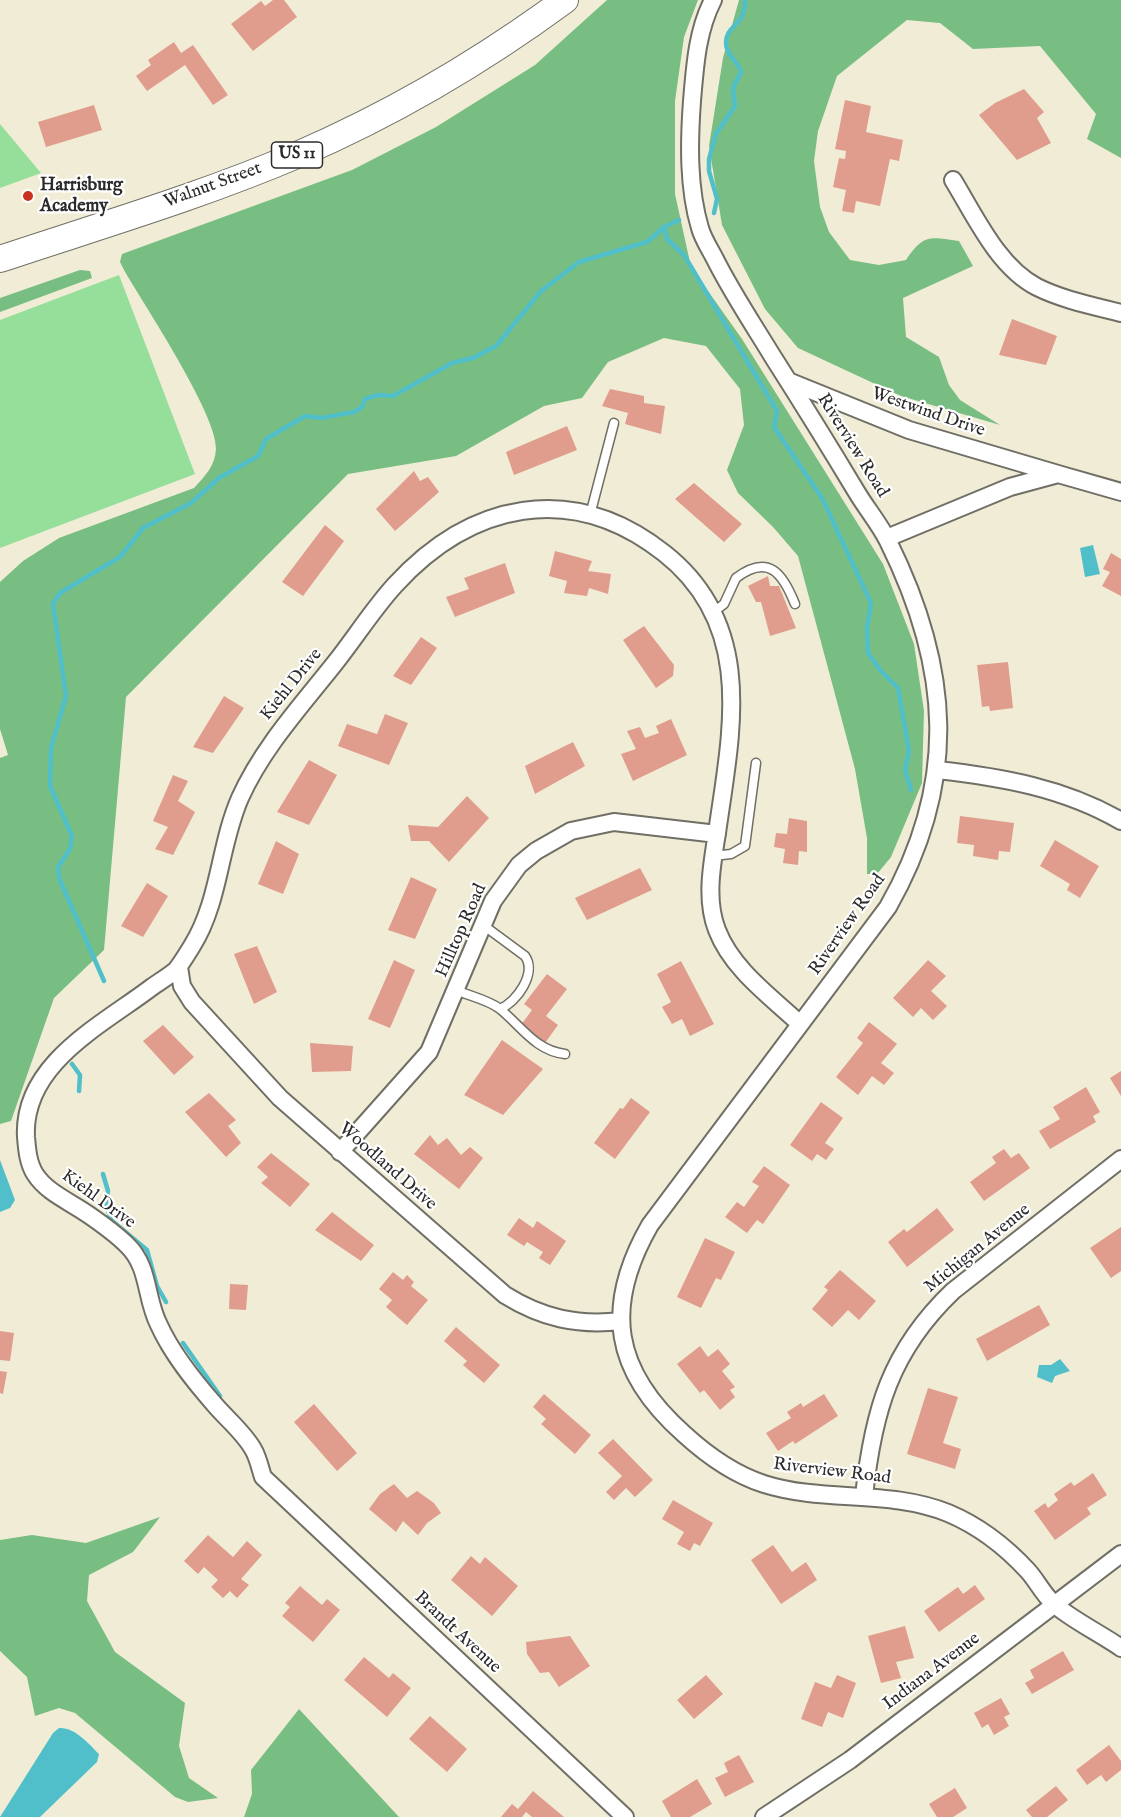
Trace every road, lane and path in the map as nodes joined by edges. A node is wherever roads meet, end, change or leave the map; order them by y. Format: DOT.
graph roads {
  1 [pos="713,0"];
  2 [pos="561,1"];
  3 [pos="953,180"];
  4 [pos="2,258"];
  5 [pos="1121,314"];
  6 [pos="788,381"];
  7 [pos="614,423"];
  8 [pos="1058,474"];
  9 [pos="1121,492"];
  10 [pos="590,515"];
  11 [pos="887,538"];
  12 [pos="795,604"];
  13 [pos="712,613"];
  14 [pos="756,763"];
  15 [pos="937,770"];
  16 [pos="1121,821"];
  17 [pos="717,834"];
  18 [pos="713,856"];
  19 [pos="483,925"];
  20 [pos="179,967"];
  21 [pos="456,990"];
  22 [pos="500,1009"];
  23 [pos="800,1024"];
  24 [pos="565,1054"];
  25 [pos="340,1152"];
  26 [pos="1121,1160"];
  27 [pos="621,1321"];
  28 [pos="263,1477"];
  29 [pos="864,1496"];
  30 [pos="1121,1554"];
  31 [pos="1054,1604"];
  32 [pos="1121,1648"];
  33 [pos="625,1817"];
  34 [pos="764,1817"];
  1 -- 6 [label="street, Riverview Road"];
  2 -- 4 [label="main road, Walnut Street / US 11"];
  3 -- 5 [label="street"];
  6 -- 8 [label="street, Westwind Drive"];
  6 -- 11 [label="street, Riverview Road"];
  7 -- 10 [label="lane"];
  8 -- 9 [label="street, Westwind Drive"];
  8 -- 11 [label="street"];
  10 -- 13 [label="street, Kiehl Drive"];
  10 -- 20 [label="street, Kiehl Drive"];
  11 -- 15 [label="street, Riverview Road"];
  12 -- 13 [label="lane"];
  13 -- 17 [label="street, Kiehl Drive"];
  14 -- 18 [label="lane"];
  15 -- 16 [label="street"];
  15 -- 23 [label="street, Riverview Road"];
  17 -- 18 [label="street, Kiehl Drive"];
  17 -- 19 [label="street, Hilltop Road"];
  18 -- 23 [label="street, Kiehl Drive"];
  19 -- 21 [label="street, Hilltop Road"];
  19 -- 22 [label="lane"];
  20 -- 25 [label="street, Woodland Drive"];
  20 -- 28 [label="street, Kiehl Drive"];
  21 -- 22 [label="lane"];
  21 -- 25 [label="street, Hilltop Road"];
  22 -- 24 [label="lane"];
  23 -- 27 [label="street, Riverview Road"];
  25 -- 27 [label="street, Woodland Drive"];
  26 -- 29 [label="street, Michigan Avenue"];
  27 -- 29 [label="street, Riverview Road"];
  28 -- 33 [label="street, Brandt Avenue"];
  29 -- 31 [label="street, Riverview Road"];
  30 -- 31 [label="street, Indiana Avenue"];
  31 -- 32 [label="street, Riverview Road"];
  31 -- 34 [label="street, Indiana Avenue"];
}
